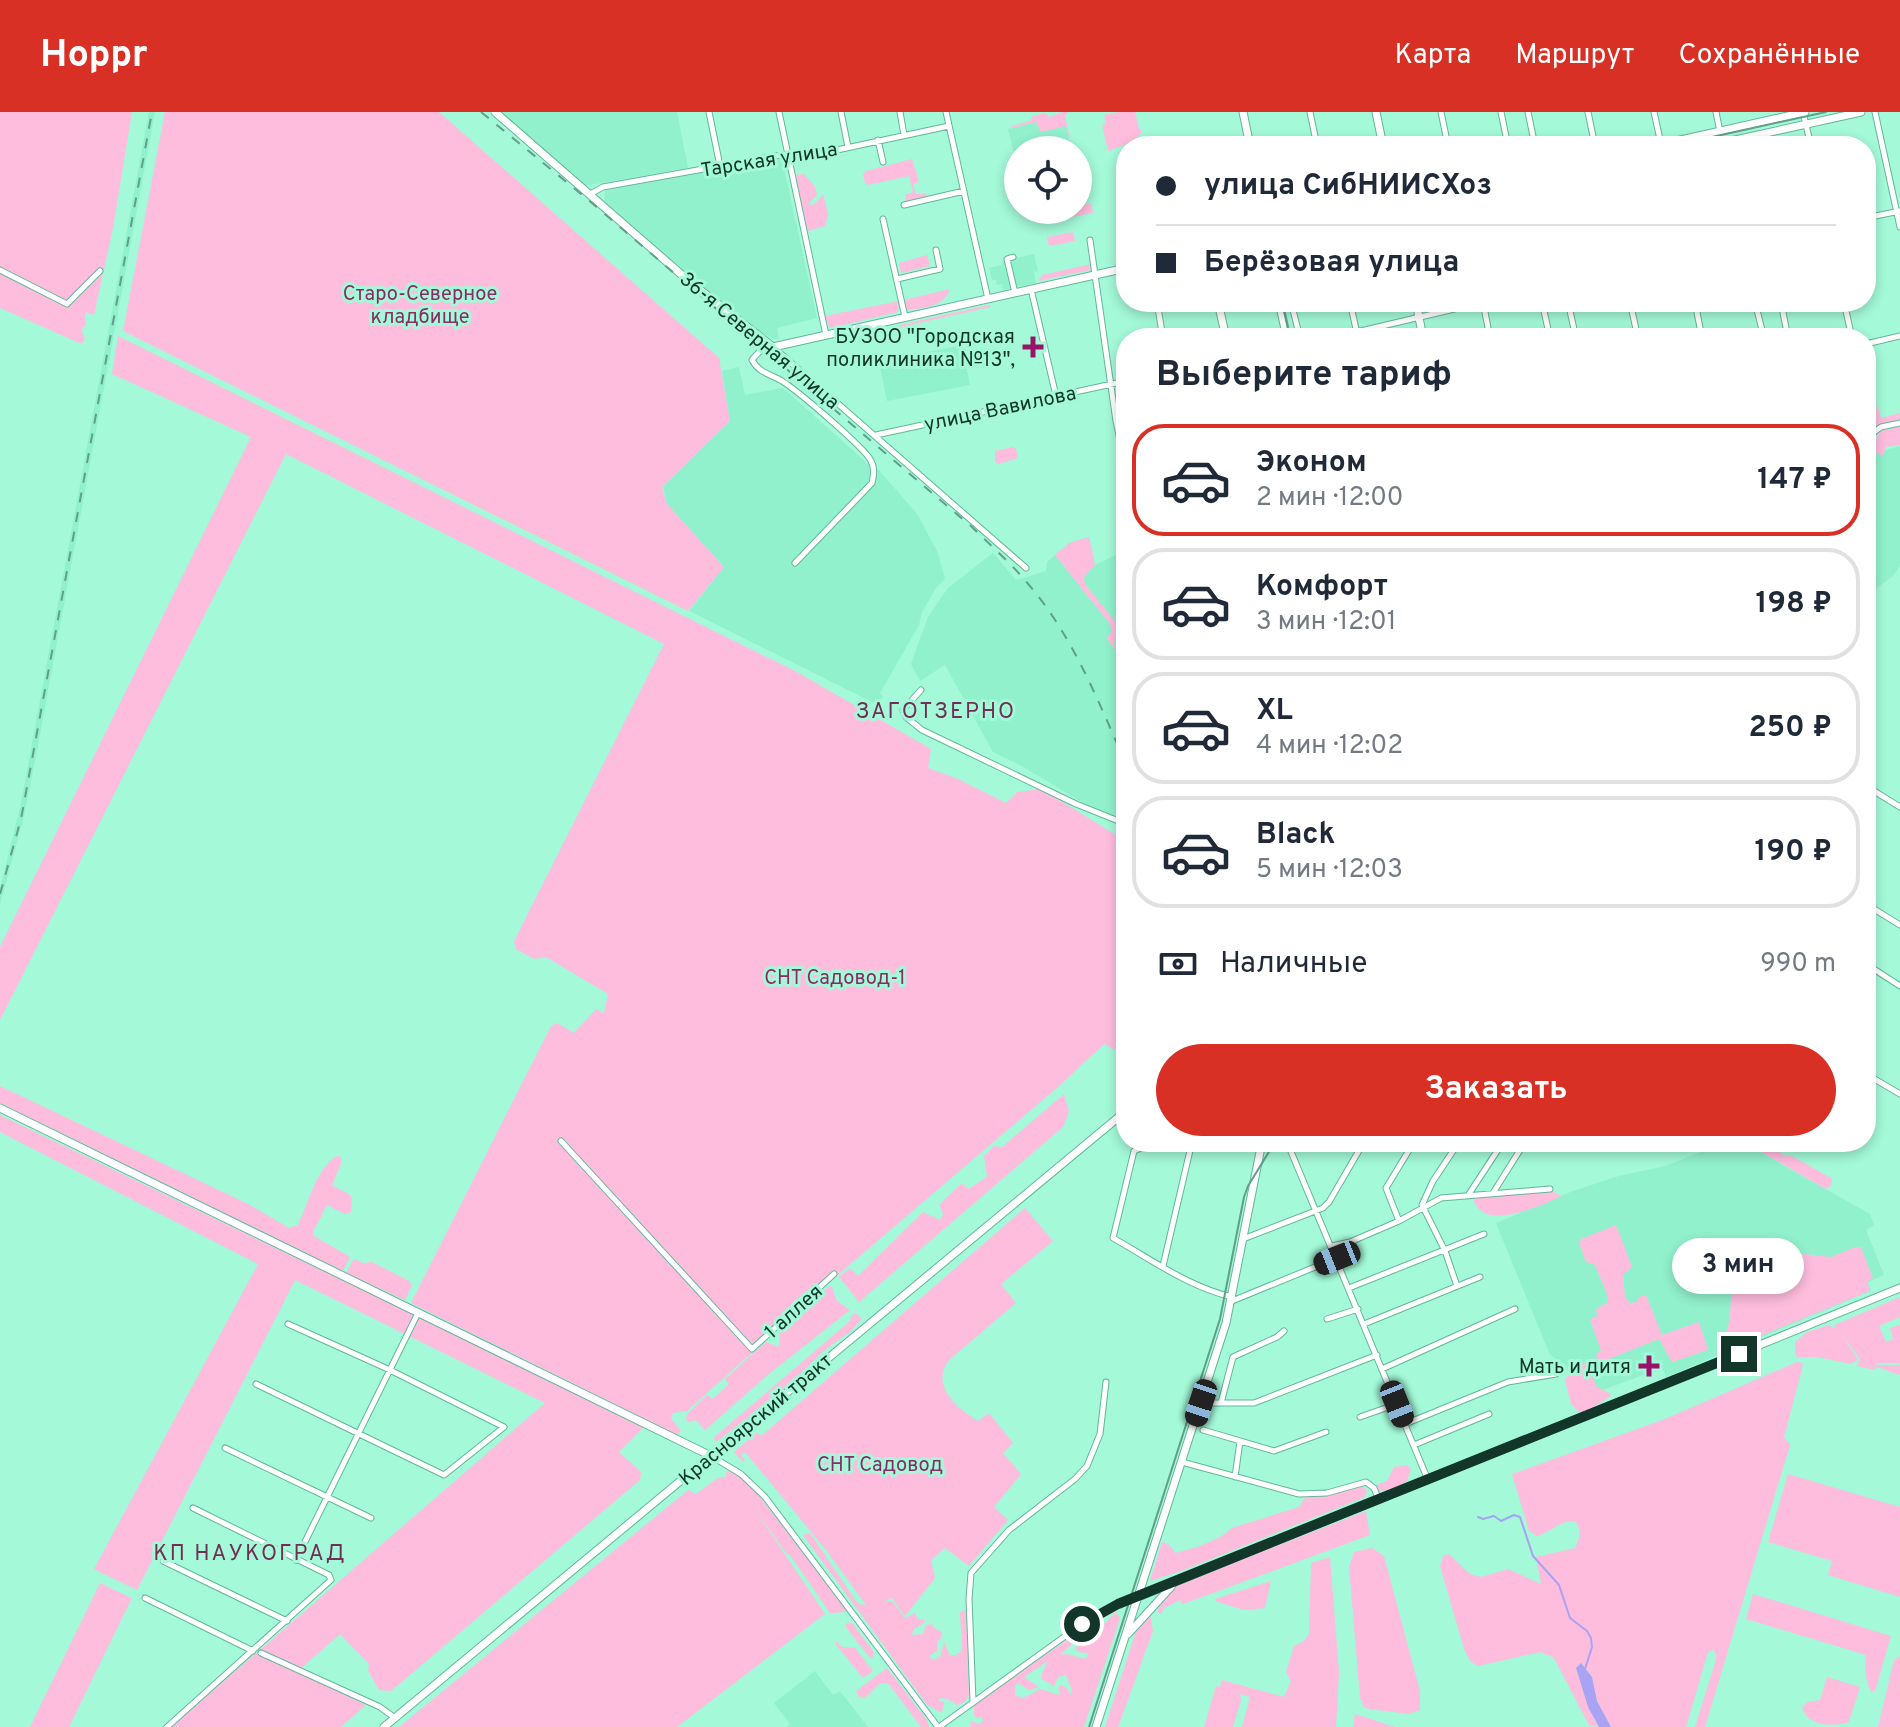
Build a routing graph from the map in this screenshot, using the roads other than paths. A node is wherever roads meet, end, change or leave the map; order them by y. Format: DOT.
graph roads {
  1 [pos="495,112"];
  2 [pos="709,112"];
  3 [pos="779,112"];
  4 [pos="841,112"];
  5 [pos="900,112"];
  6 [pos="946,112"];
  7 [pos="1243,112"];
  8 [pos="1310,112"];
  9 [pos="1376,112"];
  10 [pos="1441,112"];
  11 [pos="1501,112"];
  12 [pos="1528,112"];
  13 [pos="1588,112"];
  14 [pos="1654,112"];
  15 [pos="1716,112"];
  16 [pos="1804,112"];
  17 [pos="1861,112"];
  18 [pos="1875,112"];
  19 [pos="1806,125"];
  20 [pos="949,126"];
  21 [pos="1720,132"];
  22 [pos="904,135"];
  23 [pos="1248,136"];
  24 [pos="1315,136"];
  25 [pos="1381,136"];
  26 [pos="1446,136"];
  27 [pos="1506,136"];
  28 [pos="1533,136"];
  29 [pos="1593,136"];
  30 [pos="1657,136"];
  31 [pos="1701,136"];
  32 [pos="1757,136"];
  33 [pos="1809,136"];
  34 [pos="878,140"];
  35 [pos="848,147"];
  36 [pos="787,154"];
  37 [pos="883,162"];
  38 [pos="720,166"];
  39 [pos="964,191"];
  40 [pos="590,194"];
  41 [pos="904,205"];
  42 [pos="1898,211"];
  43 [pos="1876,216"];
  44 [pos="883,219"];
  45 [pos="1900,227"];
  46 [pos="1090,240"];
  47 [pos="936,250"];
  48 [pos="1013,257"];
  49 [pos="0,270"];
  50 [pos="1116,270"];
  51 [pos="100,271"];
  52 [pos="1095,275"];
  53 [pos="897,279"];
  54 [pos="1031,289"];
  55 [pos="1015,293"];
  56 [pos="988,299"];
  57 [pos="1418,312"];
  58 [pos="1443,312"];
  59 [pos="905,317"];
  60 [pos="1419,318"];
  61 [pos="1383,328"];
  62 [pos="1421,328"];
  63 [pos="826,335"];
  64 [pos="1900,336"];
  65 [pos="1876,342"];
  66 [pos="773,347"];
  67 [pos="1116,383"];
  68 [pos="1112,384"];
  69 [pos="1056,396"];
  70 [pos="1116,421"];
  71 [pos="1900,423"];
  72 [pos="1876,431"];
  73 [pos="875,436"];
  74 [pos="795,563"];
  75 [pos="1026,568"];
  76 [pos="921,690"];
  77 [pos="1876,792"];
  78 [pos="1900,807"];
  79 [pos="1116,820"];
  80 [pos="1876,910"];
  81 [pos="1900,925"];
  82 [pos="1876,970"];
  83 [pos="1900,986"];
  84 [pos="1876,1080"];
  85 [pos="1900,1094"];
  86 [pos="0,1108"];
  87 [pos="1116,1119"];
  88 [pos="561,1141"];
  89 [pos="1134,1152"];
  90 [pos="1190,1152"];
  91 [pos="1260,1152"];
  92 [pos="1291,1152"];
  93 [pos="1358,1152"];
  94 [pos="1408,1152"];
  95 [pos="1452,1152"];
  96 [pos="1496,1152"];
  97 [pos="1519,1152"];
  98 [pos="1550,1189"];
  99 [pos="1492,1193"];
  100 [pos="1468,1195"];
  101 [pos="1423,1207"];
  102 [pos="1318,1211"];
  103 [pos="1399,1221"];
  104 [pos="1484,1234"];
  105 [pos="1243,1239"];
  106 [pos="1332,1246"];
  107 [pos="1445,1251"];
  108 [pos="1337,1258"];
  109 [pos="1163,1266"];
  110 [pos="834,1274"];
  111 [pos="1480,1277"];
  112 [pos="1457,1286"];
  113 [pos="1349,1288"];
  114 [pos="1900,1288"];
  115 [pos="1232,1299"];
  116 [pos="1358,1309"];
  117 [pos="1515,1309"];
  118 [pos="418,1312"];
  119 [pos="1327,1319"];
  120 [pos="288,1324"];
  121 [pos="1364,1324"];
  122 [pos="1284,1331"];
  123 [pos="1377,1355"];
  124 [pos="1382,1369"];
  125 [pos="390,1370"];
  126 [pos="1556,1374"];
  127 [pos="1106,1382"];
  128 [pos="256,1384"];
  129 [pos="1201,1403"];
  130 [pos="1221,1403"];
  131 [pos="1397,1404"];
  132 [pos="1489,1414"];
  133 [pos="1360,1417"];
  134 [pos="1405,1424"];
  135 [pos="1203,1430"];
  136 [pos="1326,1432"];
  137 [pos="359,1433"];
  138 [pos="1240,1441"];
  139 [pos="1414,1445"];
  140 [pos="225,1448"];
  141 [pos="711,1456"];
  142 [pos="1182,1462"];
  143 [pos="1235,1477"];
  144 [pos="1428,1480"];
  145 [pos="327,1496"];
  146 [pos="1379,1500"];
  147 [pos="193,1508"];
  148 [pos="371,1518"];
  149 [pos="296,1560"];
  150 [pos="163,1561"];
  151 [pos="1176,1582"];
  152 [pos="1138,1597"];
  153 [pos="145,1598"];
  154 [pos="287,1621"];
  155 [pos="1124,1639"];
  156 [pos="253,1651"];
  157 [pos="261,1653"];
  158 [pos="973,1701"];
  159 [pos="395,1718"];
  160 [pos="167,1727"];
  161 [pos="384,1727"];
  162 [pos="939,1727"];
  163 [pos="1096,1727"];
  1 -- 40 [label="main road, 36-я Северная улица"];
  2 -- 38 [label="street"];
  3 -- 36 [label="street"];
  4 -- 35 [label="street"];
  5 -- 22 [label="street"];
  6 -- 20 [label="street"];
  7 -- 23 [label="main road"];
  8 -- 24 [label="street"];
  9 -- 25 [label="main road"];
  10 -- 26 [label="street"];
  11 -- 27 [label="street"];
  12 -- 28 [label="street"];
  13 -- 29 [label="street"];
  14 -- 30 [label="street"];
  15 -- 21 [label="street"];
  16 -- 19 [label="street"];
  16 -- 21 [label="main road"];
  17 -- 19 [label="main road"];
  18 -- 42 [label="street"];
  19 -- 32 [label="main road"];
  19 -- 33 [label="street"];
  20 -- 22 [label="street, Тарская улица"];
  20 -- 39 [label="street"];
  21 -- 31 [label="main road"];
  22 -- 34 [label="street, Тарская улица"];
  34 -- 35 [label="street, Тарская улица"];
  34 -- 37 [label="street"];
  35 -- 36 [label="street, Тарская улица"];
  36 -- 38 [label="street, Тарская улица"];
  36 -- 63 [label="street"];
  38 -- 40 [label="street, Тарская улица"];
  39 -- 41 [label="street"];
  39 -- 56 [label="street"];
  40 -- 66 [label="main road, 36-я Северная улица"];
  42 -- 43 [label="street"];
  42 -- 45 [label="street"];
  44 -- 53 [label="street"];
  46 -- 52 [label="street"];
  47 -- 53 [label="street"];
  48 -- 55 [label="street"];
  49 -- 51 [label="street"];
  50 -- 52 [label="main road"];
  52 -- 54 [label="main road"];
  52 -- 68 [label="street"];
  53 -- 59 [label="street"];
  54 -- 55 [label="main road"];
  54 -- 69 [label="street"];
  55 -- 56 [label="main road"];
  56 -- 59 [label="main road"];
  57 -- 60 [label="main road"];
  58 -- 60 [label="street"];
  59 -- 63 [label="main road"];
  60 -- 61 [label="street"];
  60 -- 62 [label="main road"];
  63 -- 66 [label="main road"];
  64 -- 65 [label="street"];
  66 -- 73 [label="street, 36-я Северная улица"];
  66 -- 74 [label="street"];
  67 -- 68 [label="street, улица Вавилова"];
  68 -- 69 [label="street, улица Вавилова"];
  68 -- 70 [label="street"];
  69 -- 73 [label="street, улица Вавилова"];
  71 -- 72 [label="street"];
  73 -- 75 [label="street, 36-я Северная улица"];
  76 -- 79 [label="street"];
  77 -- 78 [label="street"];
  80 -- 81 [label="street"];
  82 -- 83 [label="street"];
  84 -- 85 [label="street"];
  86 -- 118 [label="main road"];
  87 -- 141 [label="main road, Красноярский тракт"];
  88 -- 110 [label="street, 1 аллея"];
  89 -- 109 [label="street"];
  90 -- 109 [label="street"];
  91 -- 105 [label="main road"];
  92 -- 102 [label="street"];
  93 -- 102 [label="street"];
  94 -- 103 [label="street"];
  95 -- 101 [label="street"];
  96 -- 100 [label="street"];
  97 -- 99 [label="street"];
  98 -- 99 [label="street"];
  99 -- 100 [label="street"];
  100 -- 101 [label="street"];
  101 -- 103 [label="street"];
  101 -- 107 [label="street"];
  102 -- 105 [label="street"];
  102 -- 106 [label="street"];
  103 -- 106 [label="street"];
  104 -- 107 [label="street"];
  105 -- 115 [label="main road"];
  106 -- 108 [label="street"];
  107 -- 112 [label="street"];
  107 -- 113 [label="street"];
  108 -- 113 [label="street"];
  108 -- 115 [label="street"];
  109 -- 115 [label="street"];
  111 -- 112 [label="street"];
  112 -- 121 [label="street"];
  113 -- 116 [label="street"];
  114 -- 144 [label="main road"];
  115 -- 129 [label="main road"];
  116 -- 119 [label="street"];
  116 -- 121 [label="street"];
  117 -- 124 [label="street"];
  118 -- 125 [label="street"];
  118 -- 141 [label="main road"];
  120 -- 125 [label="street"];
  121 -- 123 [label="street"];
  122 -- 130 [label="street"];
  123 -- 124 [label="street"];
  123 -- 130 [label="street"];
  124 -- 131 [label="street"];
  125 -- 137 [label="street"];
  125 -- 137 [label="street"];
  126 -- 134 [label="street"];
  127 -- 158 [label="street"];
  128 -- 137 [label="street"];
  129 -- 130 [label="street"];
  129 -- 142 [label="main road"];
  131 -- 133 [label="street"];
  131 -- 134 [label="street"];
  132 -- 139 [label="street"];
  134 -- 139 [label="street"];
  135 -- 138 [label="street"];
  136 -- 138 [label="street"];
  137 -- 145 [label="street"];
  138 -- 143 [label="street"];
  139 -- 144 [label="street"];
  140 -- 145 [label="street"];
  141 -- 159 [label="main road, Красноярский тракт"];
  141 -- 162 [label="street"];
  142 -- 143 [label="street"];
  142 -- 152 [label="main road"];
  143 -- 146 [label="street"];
  144 -- 146 [label="main road"];
  145 -- 148 [label="street"];
  145 -- 149 [label="street"];
  146 -- 151 [label="main road"];
  147 -- 149 [label="street"];
  149 -- 154 [label="street"];
  150 -- 154 [label="street"];
  151 -- 152 [label="main road"];
  151 -- 155 [label="main road"];
  152 -- 155 [label="main road"];
  152 -- 158 [label="street"];
  153 -- 156 [label="street"];
  154 -- 156 [label="street"];
  155 -- 163 [label="main road"];
  156 -- 160 [label="street"];
  157 -- 159 [label="street"];
  158 -- 162 [label="street"];
  159 -- 161 [label="main road, Красноярский тракт"];
}
